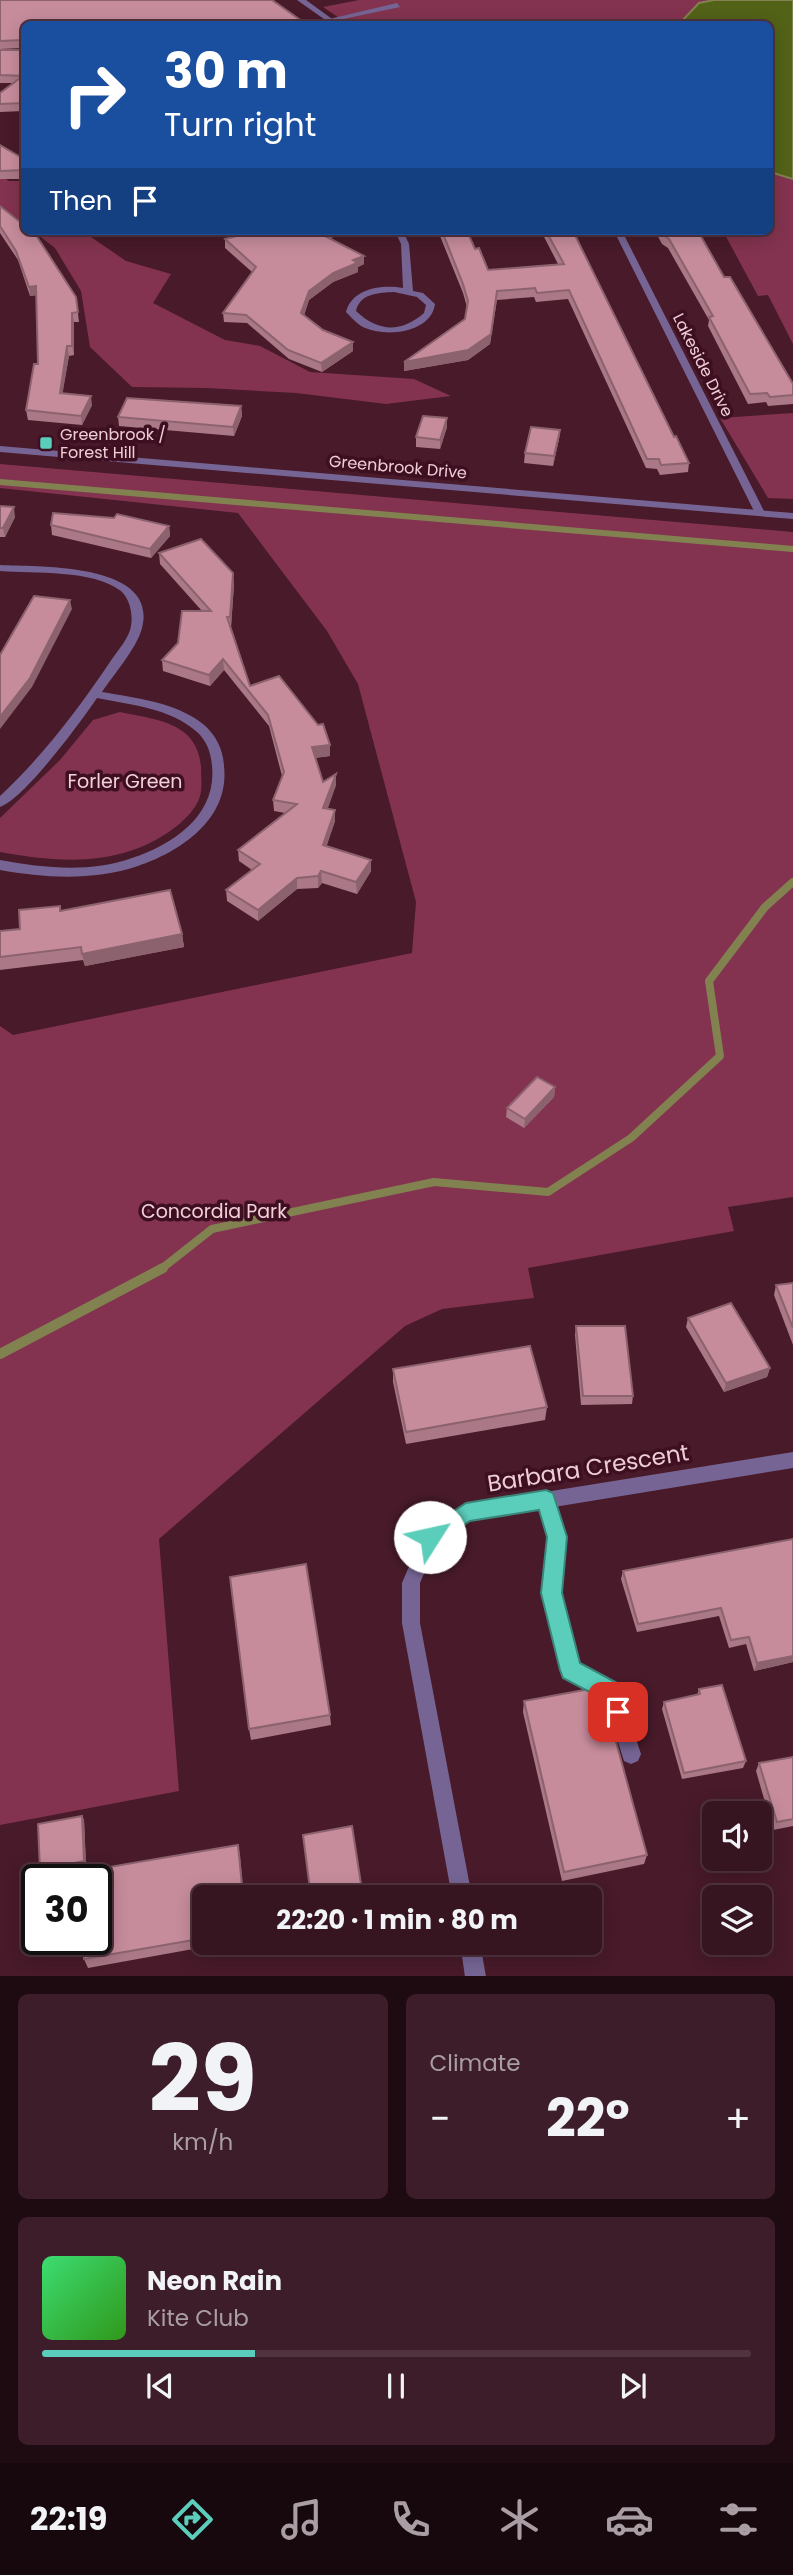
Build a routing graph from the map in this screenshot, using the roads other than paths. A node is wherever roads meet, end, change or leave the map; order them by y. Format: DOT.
graph roads {
  1 [pos="301,0"];
  2 [pos="397,5"];
  3 [pos="331,21"];
  4 [pos="336,21"];
  5 [pos="401,235"];
  6 [pos="620,235"];
  7 [pos="408,291"];
  8 [pos="0,450"];
  9 [pos="760,513"];
  10 [pos="793,516"];
  11 [pos="0,568"];
  12 [pos="95,694"];
  13 [pos="0,803"];
  14 [pos="0,865"];
  15 [pos="793,1460"];
  16 [pos="546,1499"];
  17 [pos="631,1754"];
  18 [pos="460,1885"];
  19 [pos="472,1955"];
  20 [pos="476,1976"];
  1 -- 3 [label="street"];
  2 -- 4 [label="street"];
  5 -- 7 [label="street"];
  6 -- 9 [label="street, Lakeside Drive"];
  7 -- 7 [label="street"];
  8 -- 9 [label="street, Greenbrook Drive"];
  9 -- 10 [label="street, Greenbrook Drive"];
  11 -- 12 [label="street"];
  12 -- 13 [label="street"];
  12 -- 14 [label="street"];
  15 -- 16 [label="street, Barbara Crescent"];
  16 -- 17 [label="street"];
  16 -- 18 [label="street, Barbara Crescent"];
  19 -- 20 [label="street"];
}
